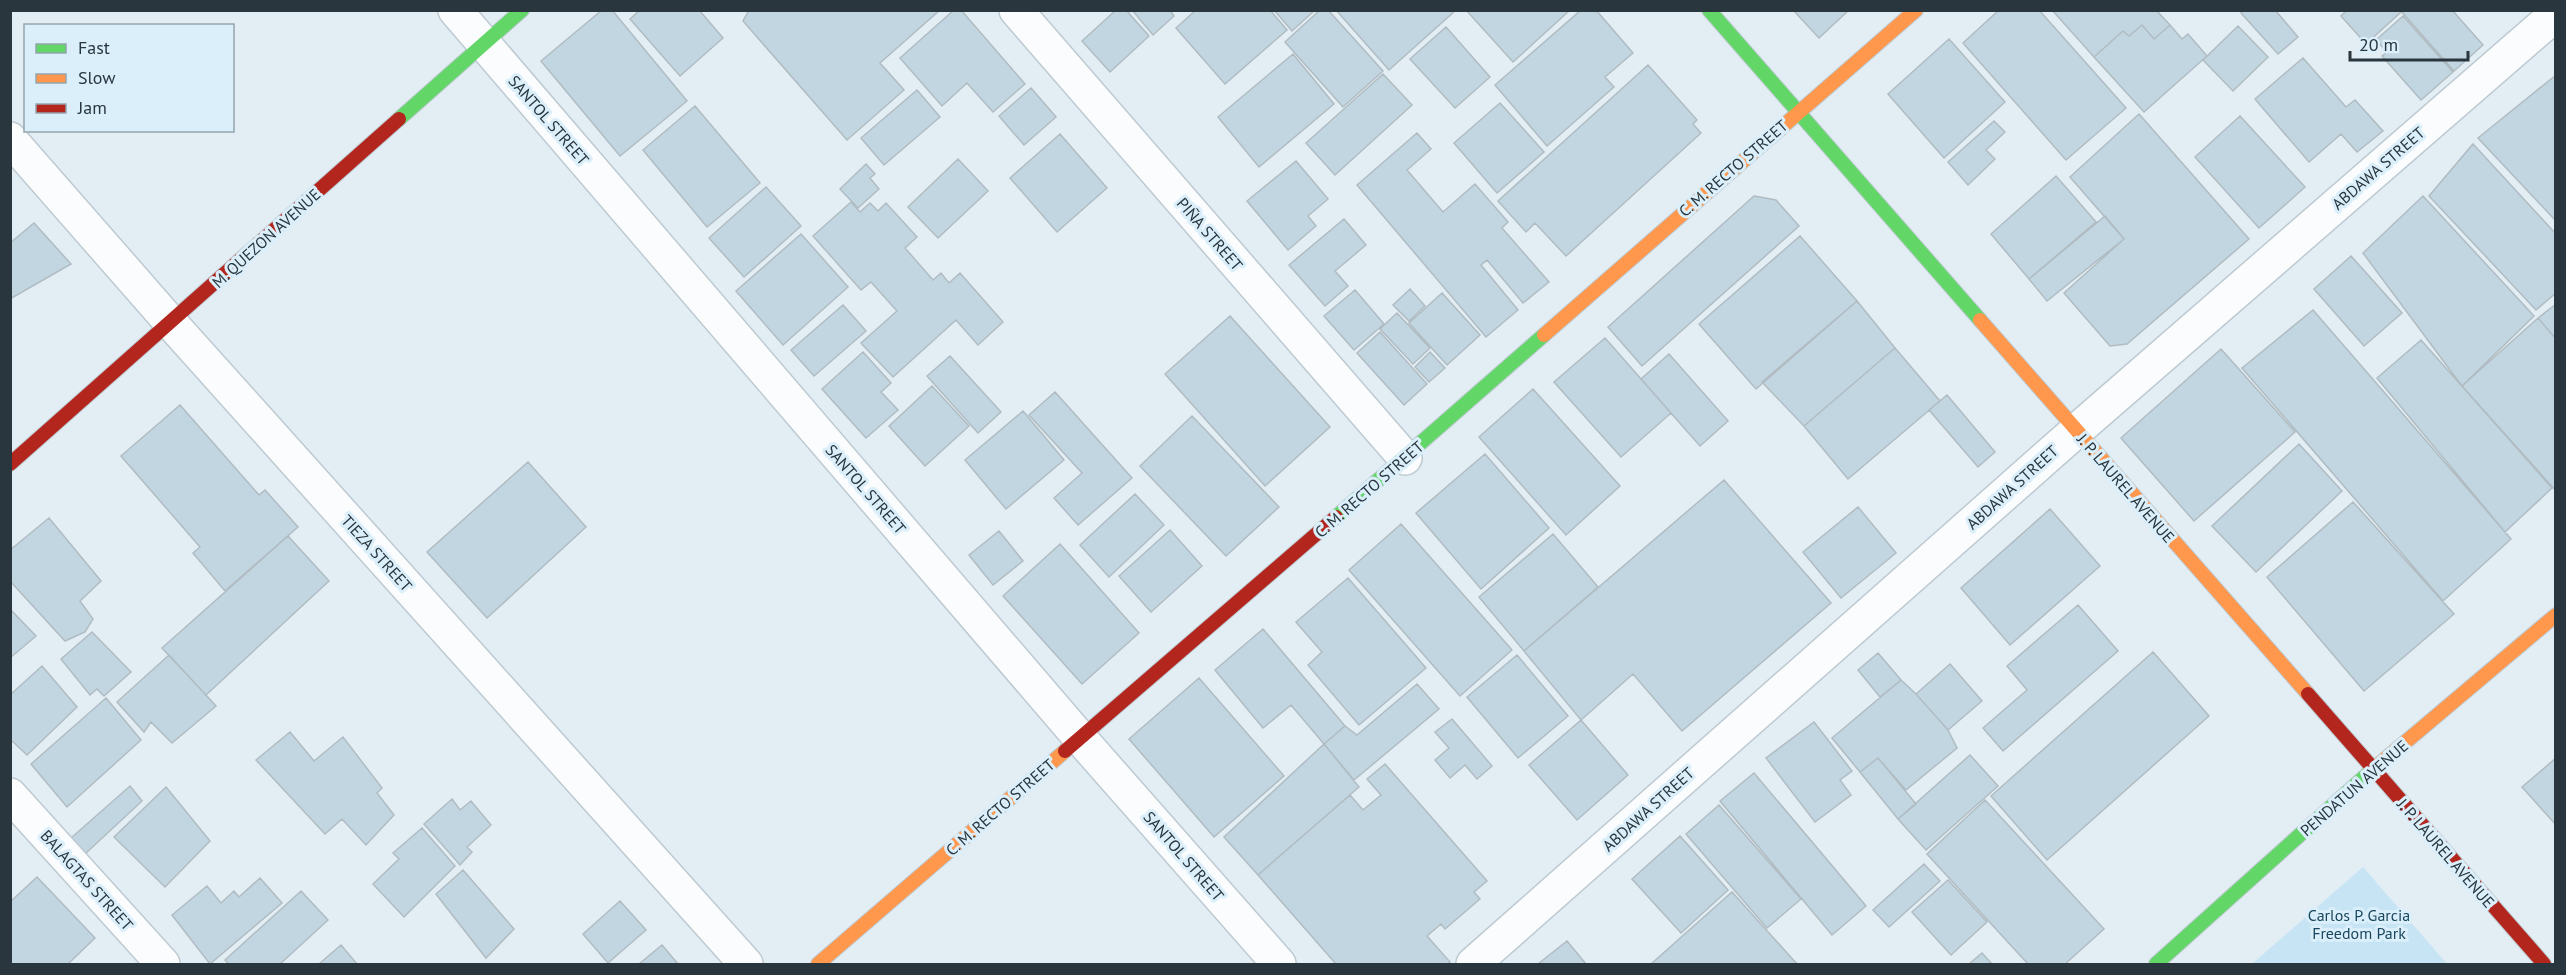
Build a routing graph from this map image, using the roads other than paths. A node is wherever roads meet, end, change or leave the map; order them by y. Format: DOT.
graph roads {
  1 [pos="455,10"];
  2 [pos="522,10"];
  3 [pos="1016,10"];
  4 [pos="1708,10"];
  5 [pos="1916,10"];
  6 [pos="2556,14"];
  7 [pos="484,44"];
  8 [pos="1797,112"];
  9 [pos="10,139"];
  10 [pos="171,323"];
  11 [pos="2076,430"];
  12 [pos="1405,458"];
  13 [pos="10,464"];
  14 [pos="2556,615"];
  15 [pos="1080,738"];
  16 [pos="2373,769"];
  17 [pos="10,795"];
  18 [pos="163,964"];
  19 [pos="746,964"];
  20 [pos="818,964"];
  21 [pos="1279,964"];
  22 [pos="1473,964"];
  23 [pos="2156,964"];
  24 [pos="2544,964"];
  1 -- 7 [label="street, SANTOL STREET"];
  2 -- 7 [label="street, M. QUEZON AVENUE"];
  3 -- 12 [label="street, PIÑA STREET"];
  4 -- 8 [label="street, J. P. LAUREL AVENUE"];
  5 -- 8 [label="street, C. M. RECTO STREET"];
  6 -- 11 [label="street, ABDAWA STREET"];
  7 -- 10 [label="street, M. QUEZON AVENUE"];
  7 -- 15 [label="street, SANTOL STREET"];
  8 -- 11 [label="street, J. P. LAUREL AVENUE"];
  8 -- 12 [label="street, C. M. RECTO STREET"];
  9 -- 10 [label="street, TIEZA STREET"];
  10 -- 13 [label="street, M. QUEZON AVENUE"];
  10 -- 19 [label="street, TIEZA STREET"];
  11 -- 16 [label="street, J. P. LAUREL AVENUE"];
  11 -- 22 [label="street, ABDAWA STREET"];
  12 -- 15 [label="street, C. M. RECTO STREET"];
  14 -- 16 [label="street, PENDATUN AVENUE"];
  15 -- 20 [label="street, C. M. RECTO STREET"];
  15 -- 21 [label="street, SANTOL STREET"];
  16 -- 23 [label="street, PENDATUN AVENUE"];
  16 -- 24 [label="street, J. P. LAUREL AVENUE"];
  17 -- 18 [label="street, BALAGTAS STREET"];
}
